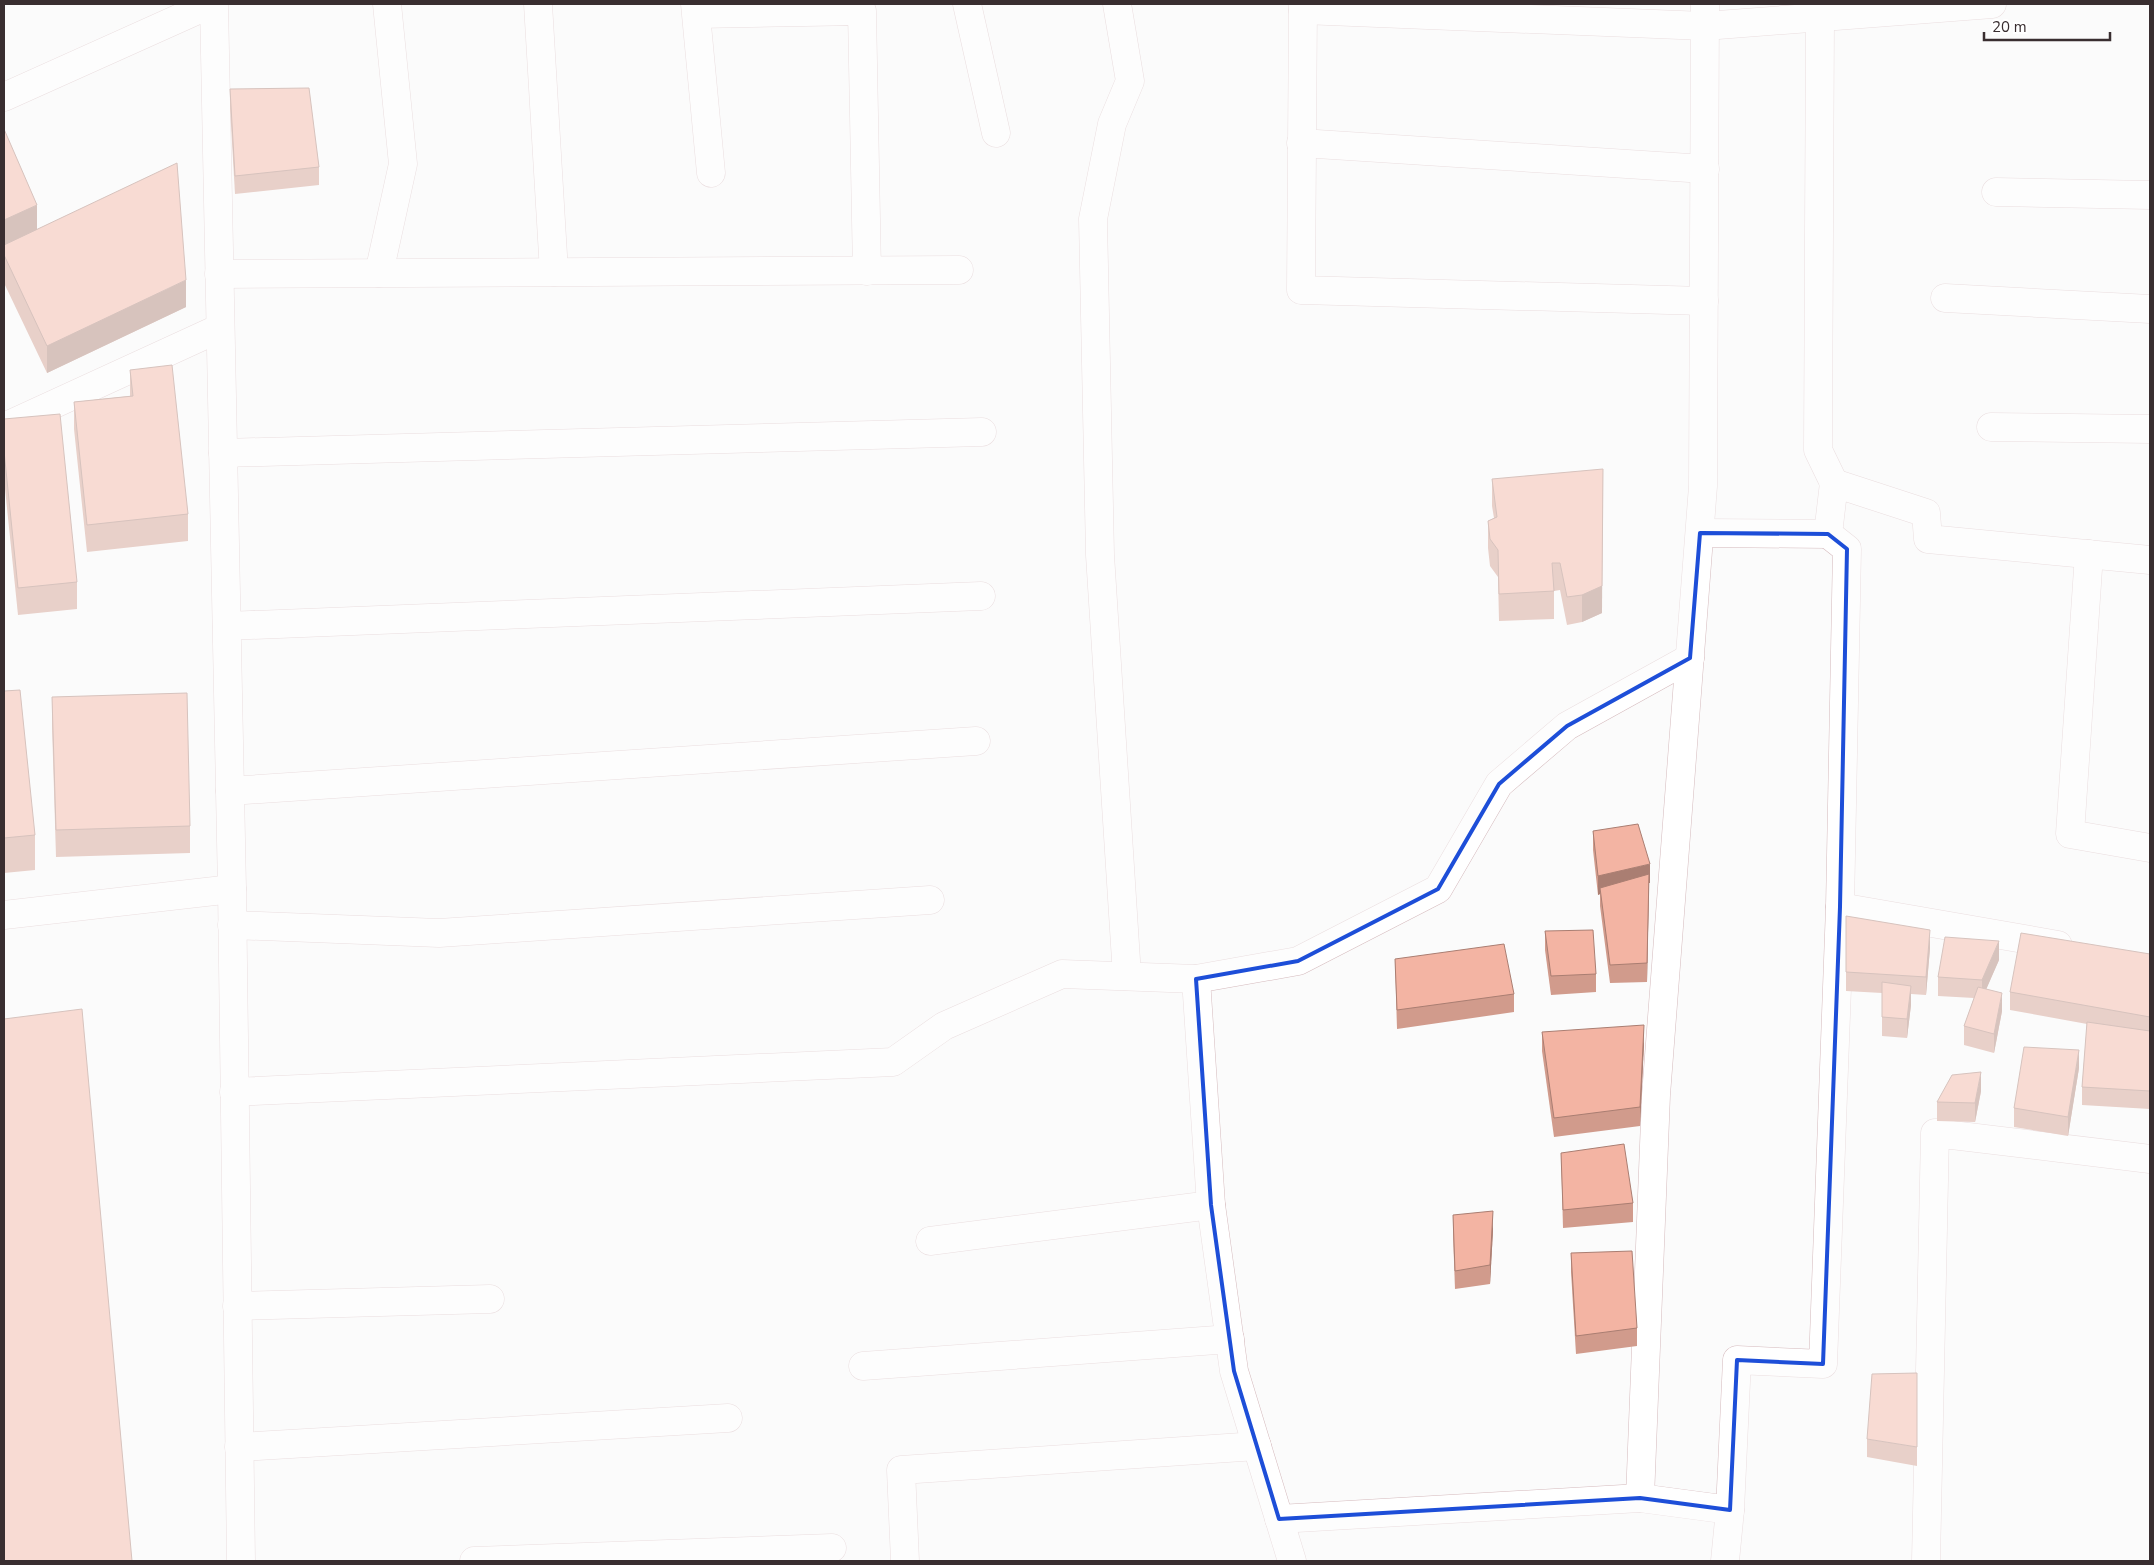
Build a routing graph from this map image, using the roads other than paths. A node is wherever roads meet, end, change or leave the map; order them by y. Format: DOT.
graph roads {
  1 [pos="213,4"];
  2 [pos="387,4"];
  3 [pos="538,4"];
  4 [pos="966,4"];
  5 [pos="1117,4"];
  6 [pos="1992,4"];
  7 [pos="1303,7"];
  8 [pos="696,9"];
  9 [pos="1705,15"];
  10 [pos="1820,18"];
  11 [pos="4,97"];
  12 [pos="996,133"];
  13 [pos="1301,143"];
  14 [pos="1705,169"];
  15 [pos="711,173"];
  16 [pos="1996,192"];
  17 [pos="2150,195"];
  18 [pos="959,270"];
  19 [pos="868,271"];
  20 [pos="554,272"];
  21 [pos="379,273"];
  22 [pos="219,274"];
  23 [pos="1945,298"];
  24 [pos="1704,301"];
  25 [pos="2150,309"];
  26 [pos="220,328"];
  27 [pos="4,427"];
  28 [pos="1991,428"];
  29 [pos="2150,429"];
  30 [pos="982,432"];
  31 [pos="223,453"];
  32 [pos="1834,483"];
  33 [pos="1700,532"];
  34 [pos="1828,534"];
  35 [pos="2089,554"];
  36 [pos="2150,560"];
  37 [pos="981,596"];
  38 [pos="227,626"];
  39 [pos="1690,658"];
  40 [pos="976,741"];
  41 [pos="230,791"];
  42 [pos="2150,848"];
  43 [pos="232,889"];
  44 [pos="930,900"];
  45 [pos="1840,907"];
  46 [pos="4,915"];
  47 [pos="232,925"];
  48 [pos="2082,949"];
  49 [pos="1127,976"];
  50 [pos="1196,979"];
  51 [pos="234,1092"];
  52 [pos="2150,1159"];
  53 [pos="1211,1205"];
  54 [pos="930,1241"];
  55 [pos="490,1299"];
  56 [pos="237,1306"];
  57 [pos="1230,1339"];
  58 [pos="863,1366"];
  59 [pos="728,1418"];
  60 [pos="1258,1446"];
  61 [pos="239,1447"];
  62 [pos="1640,1498"];
  63 [pos="1730,1510"];
  64 [pos="1279,1519"];
  65 [pos="832,1548"];
  66 [pos="241,1561"];
  67 [pos="474,1561"];
  68 [pos="905,1561"];
  69 [pos="1292,1561"];
  70 [pos="1725,1561"];
  71 [pos="1926,1561"];
  1 -- 11 [label="street"];
  1 -- 22 [label="street"];
  2 -- 21 [label="street"];
  3 -- 20 [label="street"];
  4 -- 12 [label="street"];
  5 -- 49 [label="street"];
  6 -- 10 [label="street"];
  7 -- 9 [label="street"];
  7 -- 13 [label="street"];
  8 -- 15 [label="street"];
  8 -- 19 [label="street"];
  9 -- 10 [label="street"];
  9 -- 14 [label="street"];
  10 -- 32 [label="street"];
  13 -- 14 [label="street"];
  13 -- 24 [label="street"];
  14 -- 24 [label="street"];
  16 -- 17 [label="street"];
  18 -- 19 [label="street"];
  19 -- 20 [label="street"];
  20 -- 21 [label="street"];
  21 -- 22 [label="street"];
  22 -- 26 [label="street"];
  23 -- 25 [label="street"];
  24 -- 33 [label="street"];
  26 -- 27 [label="street"];
  26 -- 31 [label="street"];
  28 -- 29 [label="street"];
  30 -- 31 [label="street"];
  31 -- 38 [label="street"];
  32 -- 34 [label="street"];
  32 -- 35 [label="street"];
  33 -- 34 [label="street"];
  33 -- 39 [label="street"];
  34 -- 45 [label="street"];
  35 -- 36 [label="street"];
  35 -- 42 [label="street"];
  37 -- 38 [label="street"];
  38 -- 41 [label="street"];
  39 -- 50 [label="street"];
  39 -- 62 [label="street"];
  40 -- 41 [label="street"];
  41 -- 43 [label="street"];
  43 -- 46 [label="street"];
  43 -- 47 [label="street"];
  44 -- 47 [label="street"];
  45 -- 48 [label="street"];
  45 -- 63 [label="street"];
  47 -- 51 [label="street"];
  49 -- 50 [label="street"];
  49 -- 51 [label="street"];
  50 -- 53 [label="street"];
  51 -- 56 [label="street"];
  52 -- 71 [label="street"];
  53 -- 54 [label="street"];
  53 -- 57 [label="street"];
  55 -- 56 [label="street"];
  56 -- 61 [label="street"];
  57 -- 58 [label="street"];
  57 -- 60 [label="street"];
  59 -- 61 [label="street"];
  60 -- 64 [label="street"];
  60 -- 68 [label="street"];
  61 -- 66 [label="street"];
  62 -- 63 [label="street"];
  62 -- 64 [label="street"];
  63 -- 70 [label="street"];
  64 -- 69 [label="street"];
  65 -- 67 [label="street"];
}
